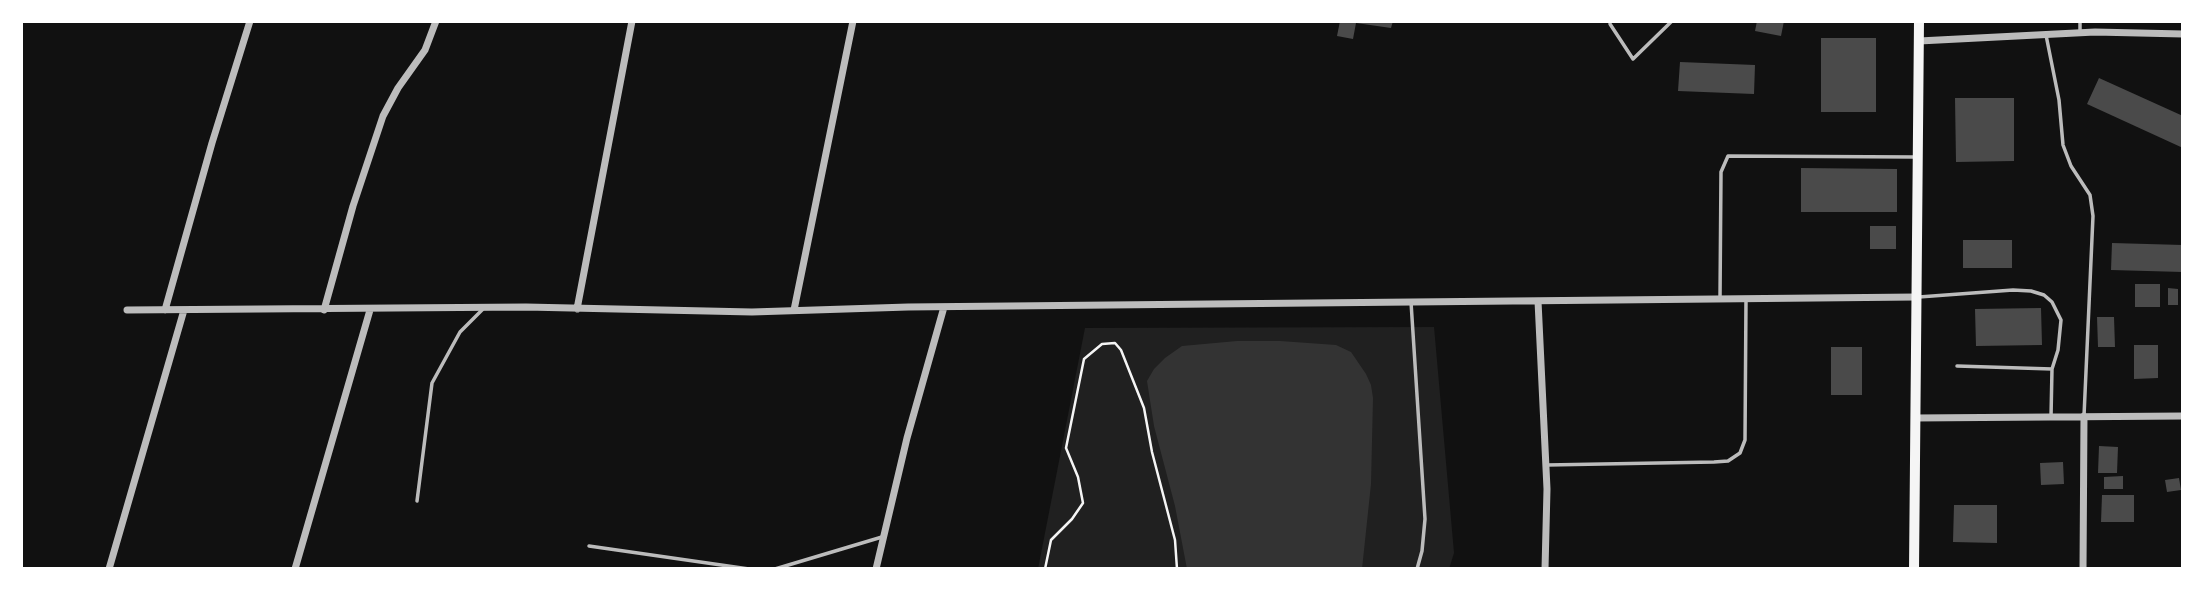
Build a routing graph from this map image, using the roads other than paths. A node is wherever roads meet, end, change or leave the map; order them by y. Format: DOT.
graph roads {
  1 [pos="250,21"];
  2 [pos="436,21"];
  3 [pos="632,21"];
  4 [pos="853,21"];
  5 [pos="1672,21"];
  6 [pos="1919,21"];
  7 [pos="2080,21"];
  8 [pos="1610,24"];
  9 [pos="2080,33"];
  10 [pos="2183,34"];
  11 [pos="2046,35"];
  12 [pos="1919,41"];
  13 [pos="1917,157"];
  14 [pos="1916,297"];
  15 [pos="1720,298"];
  16 [pos="1746,298"];
  17 [pos="1538,300"];
  18 [pos="1411,302"];
  19 [pos="944,307"];
  20 [pos="483,309"];
  21 [pos="577,309"];
  22 [pos="127,310"];
  23 [pos="165,310"];
  24 [pos="184,310"];
  25 [pos="324,310"];
  26 [pos="370,310"];
  27 [pos="794,310"];
  28 [pos="1957,366"];
  29 [pos="2052,369"];
  30 [pos="2183,415"];
  31 [pos="2084,416"];
  32 [pos="2051,417"];
  33 [pos="1915,418"];
  34 [pos="1546,465"];
  35 [pos="417,501"];
  36 [pos="884,536"];
  37 [pos="589,546"];
  38 [pos="109,569"];
  39 [pos="295,569"];
  40 [pos="749,569"];
  41 [pos="775,569"];
  42 [pos="876,569"];
  43 [pos="1417,569"];
  44 [pos="1545,569"];
  45 [pos="1914,569"];
  46 [pos="2083,569"];
  1 -- 23 [label="street"];
  2 -- 25 [label="street"];
  3 -- 21 [label="street"];
  4 -- 27 [label="street"];
  5 -- 8 [label="lane"];
  6 -- 12 [label="main road"];
  7 -- 9 [label="lane"];
  9 -- 10 [label="street"];
  9 -- 11 [label="street"];
  11 -- 12 [label="street"];
  11 -- 31 [label="lane"];
  12 -- 13 [label="main road"];
  13 -- 14 [label="main road"];
  13 -- 15 [label="lane"];
  14 -- 16 [label="street"];
  14 -- 29 [label="lane"];
  14 -- 33 [label="main road"];
  15 -- 16 [label="street"];
  15 -- 17 [label="street"];
  16 -- 34 [label="lane"];
  17 -- 18 [label="street"];
  17 -- 34 [label="street"];
  18 -- 19 [label="street"];
  18 -- 43 [label="lane"];
  19 -- 27 [label="street"];
  19 -- 36 [label="street"];
  20 -- 21 [label="street"];
  20 -- 26 [label="street"];
  20 -- 35 [label="lane"];
  21 -- 27 [label="street"];
  22 -- 23 [label="street"];
  23 -- 24 [label="street"];
  24 -- 25 [label="street"];
  24 -- 38 [label="street"];
  25 -- 26 [label="street"];
  26 -- 39 [label="street"];
  28 -- 29 [label="lane"];
  29 -- 32 [label="lane"];
  30 -- 31 [label="street"];
  31 -- 32 [label="street"];
  31 -- 46 [label="street"];
  32 -- 33 [label="street"];
  33 -- 45 [label="main road"];
  34 -- 44 [label="street"];
  36 -- 41 [label="lane"];
  36 -- 42 [label="street"];
  37 -- 40 [label="lane"];
}
